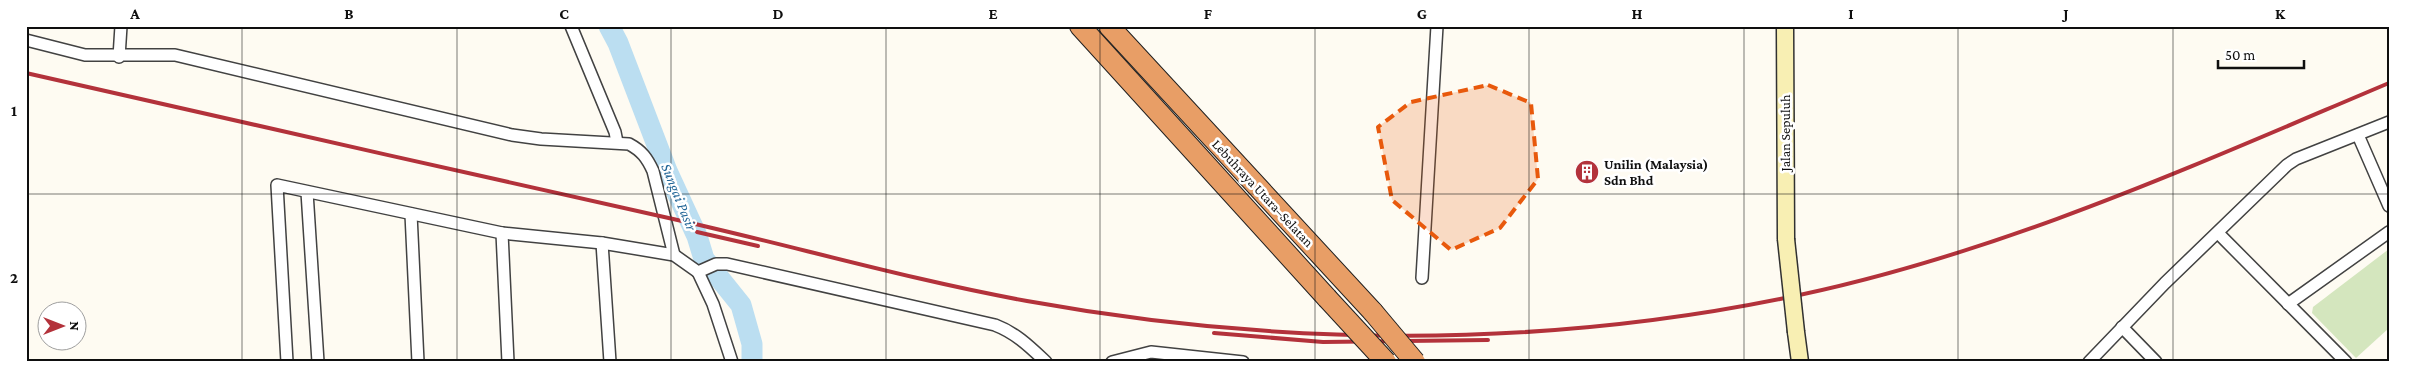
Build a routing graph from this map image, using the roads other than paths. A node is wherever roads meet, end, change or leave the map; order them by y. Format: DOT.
graph roads {
  1 [pos="121,26"];
  2 [pos="571,26"];
  3 [pos="1080,26"];
  4 [pos="1109,26"];
  5 [pos="1123,26"];
  6 [pos="1437,26"];
  7 [pos="1785,26"];
  8 [pos="26,40"];
  9 [pos="119,57"];
  10 [pos="2389,122"];
  11 [pos="2358,135"];
  12 [pos="617,142"];
  13 [pos="307,192"];
  14 [pos="2389,206"];
  15 [pos="411,214"];
  16 [pos="2389,232"];
  17 [pos="502,233"];
  18 [pos="2218,233"];
  19 [pos="602,243"];
  20 [pos="674,255"];
  21 [pos="706,269"];
  22 [pos="1422,278"];
  23 [pos="1355,293"];
  24 [pos="2288,304"];
  25 [pos="2122,327"];
  26 [pos="287,362"];
  27 [pos="318,362"];
  28 [pos="418,362"];
  29 [pos="508,362"];
  30 [pos="610,362"];
  31 [pos="732,362"];
  32 [pos="1046,362"];
  33 [pos="1112,362"];
  34 [pos="1243,362"];
  35 [pos="1386,362"];
  36 [pos="1416,362"];
  37 [pos="1800,362"];
  38 [pos="2089,362"];
  39 [pos="2156,362"];
  40 [pos="2346,362"];
  1 -- 9 [label="street"];
  2 -- 12 [label="street"];
  3 -- 35 [label="highway, Lebuhraya Utara–Selatan, bridge"];
  4 -- 23 [label="highway, Lebuhraya Utara–Selatan"];
  5 -- 23 [label="highway"];
  6 -- 22 [label="street"];
  7 -- 37 [label="main road, Jalan Sepuluh, bridge"];
  8 -- 9 [label="street"];
  9 -- 12 [label="street"];
  10 -- 11 [label="street"];
  11 -- 14 [label="street"];
  11 -- 18 [label="street"];
  12 -- 20 [label="street"];
  13 -- 15 [label="street"];
  13 -- 26 [label="street"];
  13 -- 27 [label="street"];
  15 -- 17 [label="street"];
  15 -- 28 [label="street"];
  16 -- 24 [label="street"];
  17 -- 19 [label="street"];
  17 -- 29 [label="street"];
  18 -- 24 [label="street"];
  18 -- 25 [label="street"];
  19 -- 20 [label="street"];
  19 -- 30 [label="street"];
  20 -- 21 [label="street"];
  21 -- 31 [label="street"];
  21 -- 32 [label="street"];
  23 -- 36 [label="highway, Lebuhraya Utara–Selatan, bridge"];
  24 -- 40 [label="street"];
  25 -- 38 [label="street"];
  25 -- 39 [label="street"];
  33 -- 34 [label="street"];
}
